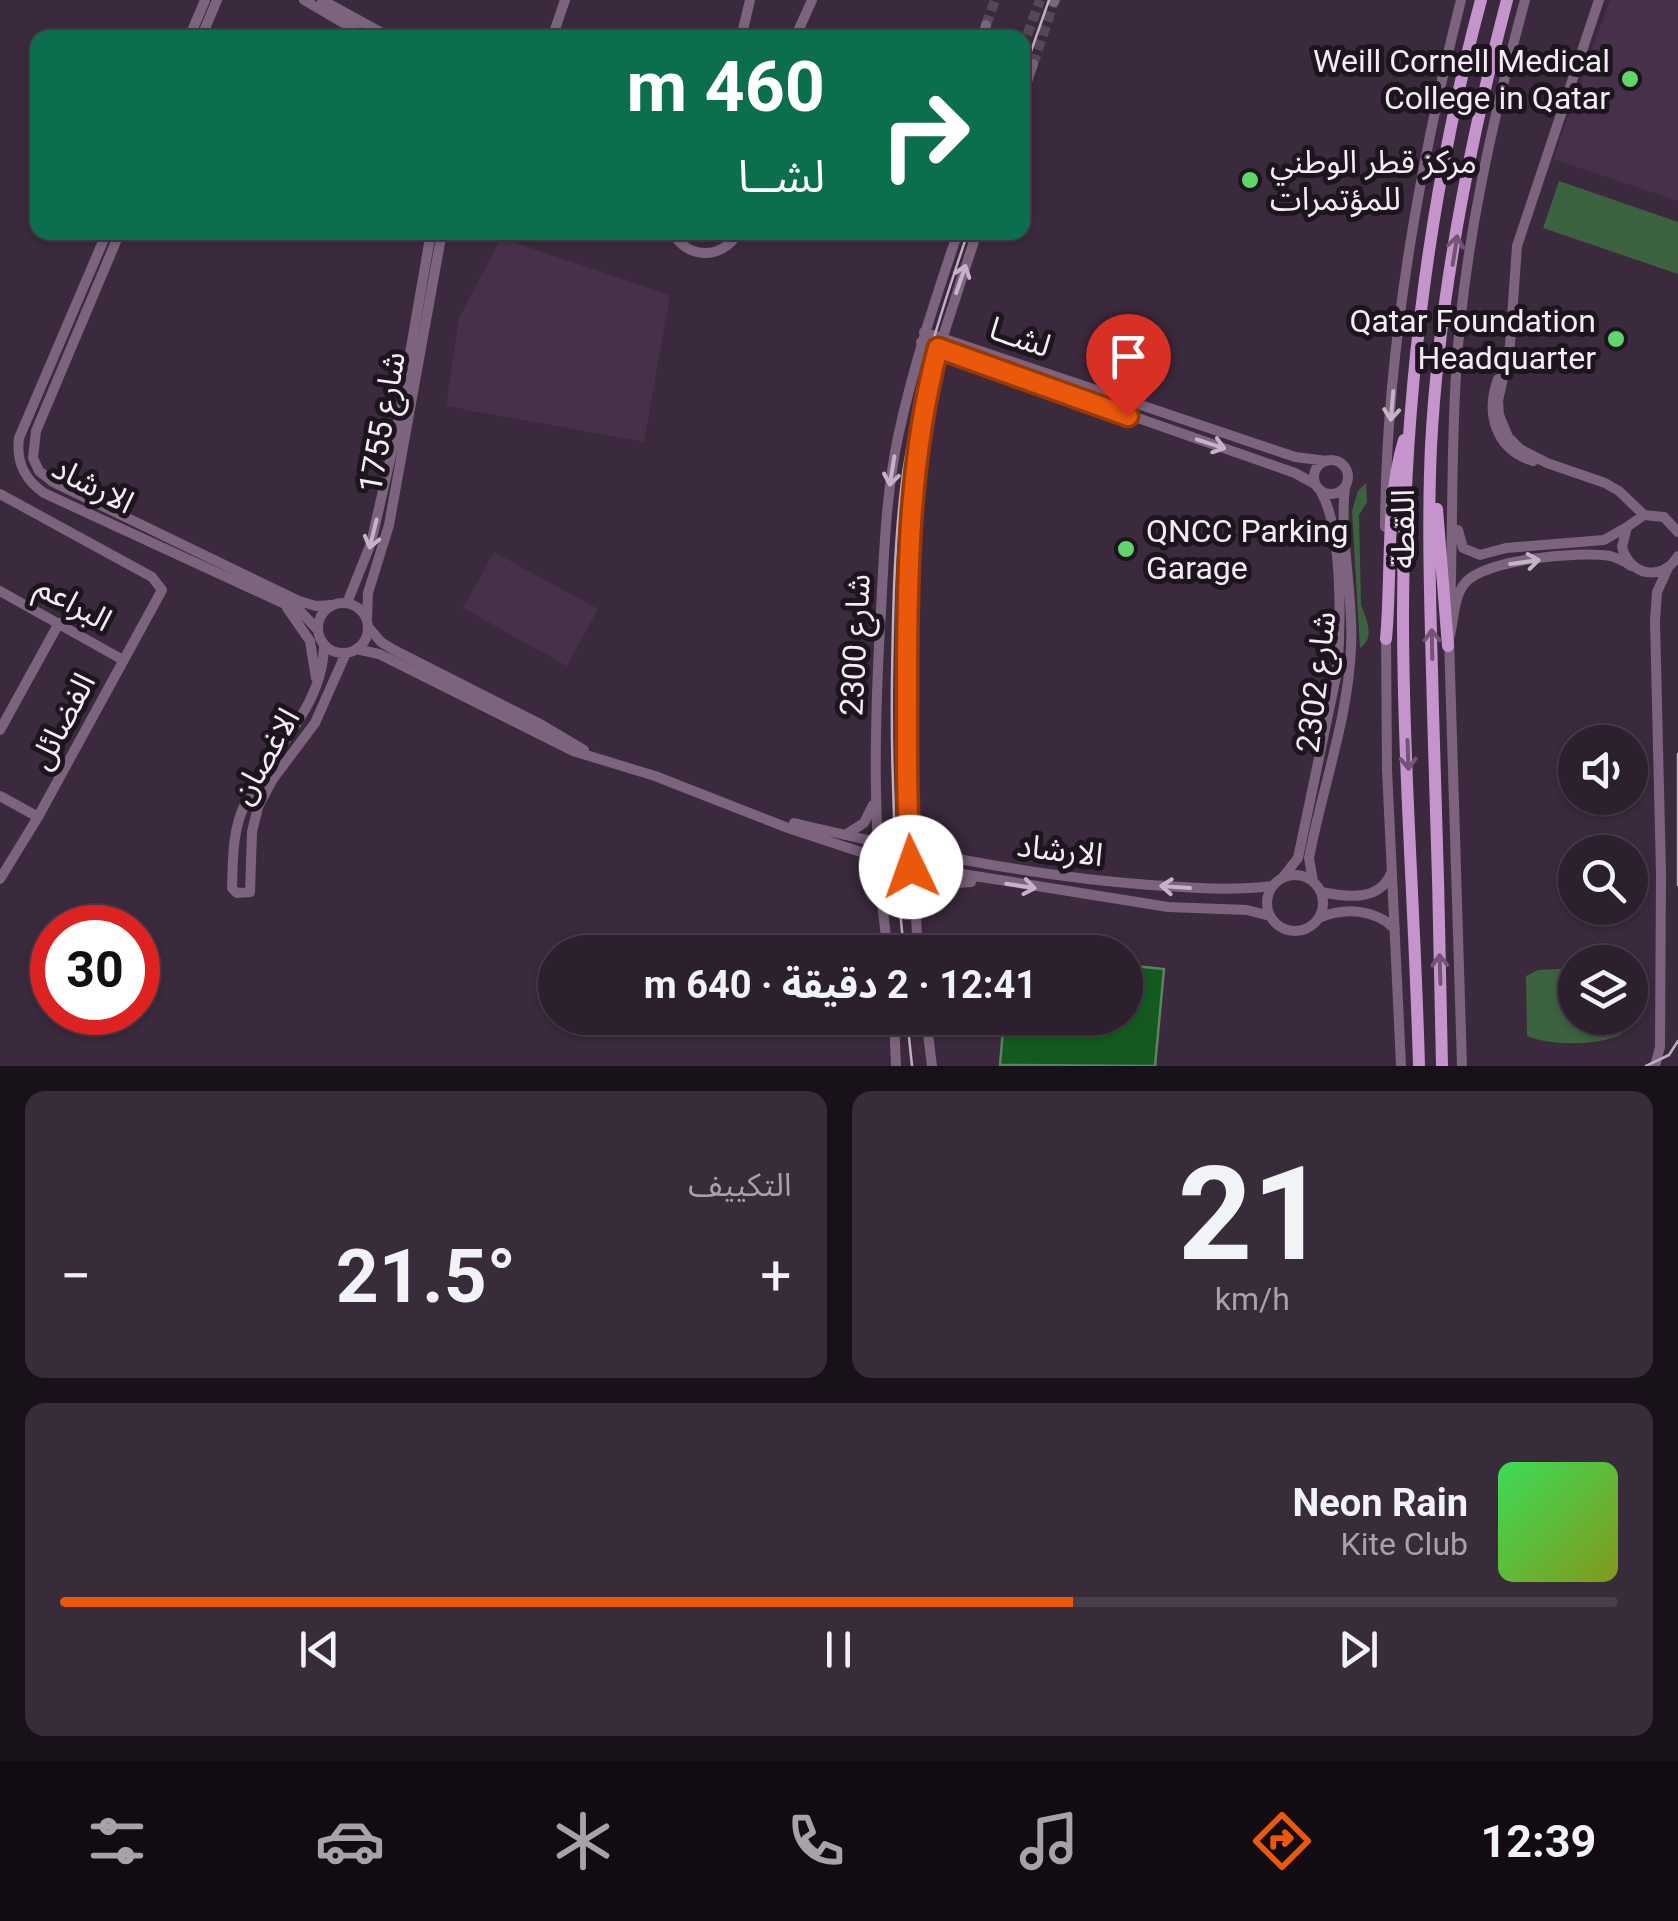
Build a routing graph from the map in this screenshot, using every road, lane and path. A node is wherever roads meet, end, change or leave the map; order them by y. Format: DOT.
graph roads {
  1 [pos="205,0"];
  2 [pos="217,0"];
  3 [pos="304,0"];
  4 [pos="322,0"];
  5 [pos="565,0"];
  6 [pos="750,0"];
  7 [pos="812,0"];
  8 [pos="1461,0"];
  9 [pos="1481,0"];
  10 [pos="1507,0"];
  11 [pos="1524,0"];
  12 [pos="1599,0"];
  13 [pos="986,24"];
  14 [pos="192,30"];
  15 [pos="205,30"];
  16 [pos="355,30"];
  17 [pos="376,30"];
  18 [pos="555,30"];
  19 [pos="743,30"];
  20 [pos="799,30"];
  21 [pos="984,30"];
  22 [pos="1033,64"];
  23 [pos="1030,73"];
  24 [pos="104,240"];
  25 [pos="117,240"];
  26 [pos="431,240"];
  27 [pos="441,240"];
  28 [pos="678,240"];
  29 [pos="731,240"];
  30 [pos="955,240"];
  31 [pos="974,240"];
  32 [pos="922,337"];
  33 [pos="940,342"];
  34 [pos="1409,424"];
  35 [pos="922,436"];
  36 [pos="898,438"];
  37 [pos="1327,461"];
  38 [pos="1431,470"];
  39 [pos="1454,474"];
  40 [pos="1345,487"];
  41 [pos="1318,488"];
  42 [pos="0,494"];
  43 [pos="1626,496"];
  44 [pos="1644,515"];
  45 [pos="1628,525"];
  46 [pos="1678,530"];
  47 [pos="1675,561"];
  48 [pos="1635,568"];
  49 [pos="0,591"];
  50 [pos="276,601"];
  51 [pos="348,602"];
  52 [pos="332,605"];
  53 [pos="1655,606"];
  54 [pos="58,623"];
  55 [pos="368,623"];
  56 [pos="318,630"];
  57 [pos="1386,638"];
  58 [pos="324,645"];
  59 [pos="1448,646"];
  60 [pos="351,651"];
  61 [pos="123,660"];
  62 [pos="311,693"];
  63 [pos="0,730"];
  64 [pos="595,758"];
  65 [pos="0,796"];
  66 [pos="874,800"];
  67 [pos="38,817"];
  68 [pos="775,821"];
  69 [pos="844,835"];
  70 [pos="876,843"];
  71 [pos="910,850"];
  72 [pos="876,857"];
  73 [pos="911,867"];
  74 [pos="1392,867"];
  75 [pos="1283,877"];
  76 [pos="0,879"];
  77 [pos="988,880"];
  78 [pos="1313,881"];
  79 [pos="1272,886"];
  80 [pos="1321,892"];
  81 [pos="1270,916"];
  82 [pos="1319,918"];
  83 [pos="914,925"];
  84 [pos="1395,929"];
  85 [pos="886,935"];
  86 [pos="915,935"];
  87 [pos="895,1035"];
  88 [pos="928,1035"];
  89 [pos="1660,1048"];
  90 [pos="896,1066"];
  91 [pos="932,1066"];
  92 [pos="1401,1066"];
  93 [pos="1420,1066"];
  94 [pos="1442,1066"];
  95 [pos="1462,1066"];
  96 [pos="1655,1066"];
  97 [pos="1666,1066"];
  1 -- 14 [label="street"];
  2 -- 15 [label="street"];
  3 -- 16 [label="street"];
  4 -- 17 [label="street"];
  5 -- 18 [label="street"];
  6 -- 19 [label="street"];
  7 -- 20 [label="street"];
  8 -- 57 [label="street, اللقطة, one-way"];
  9 -- 34 [label="main road, اللقطة"];
  38 -- 10 [label="main road, اللقطة, one-way"];
  11 -- 39 [label="street, اللقطة"];
  12 -- 43 [label="street"];
  13 -- 21 [label="street"];
  22 -- 23 [label="street"];
  24 -- 50 [label="street, الارشاد"];
  25 -- 52 [label="street, الارشاد"];
  26 -- 51 [label="street, شارع 1755, one-way"];
  27 -- 55 [label="street, شارع 1755"];
  28 -- 29 [label="street"];
  30 -- 32 [label="street"];
  33 -- 31 [label="street, one-way"];
  32 -- 33 [label="street, لشــا"];
  32 -- 36 [label="street, شارع 2300"];
  33 -- 35 [label="street, شارع 2300"];
  33 -- 37 [label="street, لشــا"];
  33 -- 41 [label="street, لشــا, one-way"];
  34 -- 57 [label="main road"];
  34 -- 93 [label="main road, اللقطة, one-way"];
  35 -- 36 [label="street"];
  35 -- 71 [label="street, شارع 2300"];
  36 -- 66 [label="street, شارع 2300, one-way"];
  37 -- 40 [label="street"];
  37 -- 41 [label="street"];
  38 -- 59 [label="main road"];
  94 -- 38 [label="main road, اللقطة, one-way"];
  39 -- 45 [label="street"];
  39 -- 59 [label="street, اللقطة"];
  40 -- 41 [label="street"];
  40 -- 78 [label="street, شارع 2302"];
  41 -- 75 [label="street, شارع 2302"];
  42 -- 61 [label="street, الفضائل"];
  43 -- 44 [label="street"];
  43 -- 45 [label="street"];
  44 -- 45 [label="street"];
  44 -- 46 [label="street"];
  45 -- 48 [label="street"];
  47 -- 48 [label="street"];
  47 -- 53 [label="street"];
  48 -- 53 [label="street"];
  59 -- 48 [label="street, one-way"];
  49 -- 54 [label="street, البراعم"];
  50 -- 56 [label="street, الارشاد"];
  50 -- 62 [label="street, الاغصان"];
  51 -- 52 [label="street"];
  51 -- 55 [label="street"];
  52 -- 56 [label="street"];
  53 -- 89 [label="street"];
  54 -- 61 [label="street, البراعم"];
  54 -- 63 [label="street"];
  55 -- 60 [label="street"];
  55 -- 64 [label="street, الارشاد"];
  56 -- 58 [label="street"];
  57 -- 74 [label="street, اللقطة"];
  58 -- 60 [label="street"];
  58 -- 62 [label="street, الاغصان"];
  59 -- 95 [label="street, اللقطة"];
  60 -- 62 [label="street, الاغصان"];
  60 -- 64 [label="street, الارشاد"];
  61 -- 67 [label="street, الفضائل"];
  64 -- 68 [label="street, الارشاد"];
  65 -- 67 [label="street"];
  66 -- 69 [label="street"];
  66 -- 70 [label="street, شارع 2300"];
  67 -- 76 [label="street, الفضائل"];
  68 -- 69 [label="street, الارشاد"];
  68 -- 72 [label="street, الارشاد"];
  69 -- 70 [label="street, الارشاد"];
  70 -- 71 [label="street, الارشاد"];
  70 -- 72 [label="street, شارع 2300"];
  71 -- 73 [label="street, شارع 2300"];
  79 -- 71 [label="street, الارشاد, one-way"];
  72 -- 73 [label="street, الارشاد"];
  72 -- 85 [label="street, شارع 2300"];
  73 -- 77 [label="street, الارشاد"];
  73 -- 83 [label="street, شارع 2300"];
  74 -- 80 [label="street"];
  74 -- 84 [label="street, اللقطة"];
  75 -- 78 [label="street"];
  75 -- 79 [label="street"];
  77 -- 81 [label="street, الارشاد, one-way"];
  77 -- 83 [label="street, الارشاد"];
  78 -- 80 [label="street"];
  79 -- 81 [label="street"];
  80 -- 82 [label="street"];
  81 -- 82 [label="street"];
  82 -- 84 [label="street"];
  83 -- 86 [label="street, شارع 2300"];
  84 -- 92 [label="street, اللقطة"];
  87 -- 90 [label="street"];
  88 -- 91 [label="street"];
  89 -- 96 [label="street"];
  89 -- 97 [label="street"];
}
